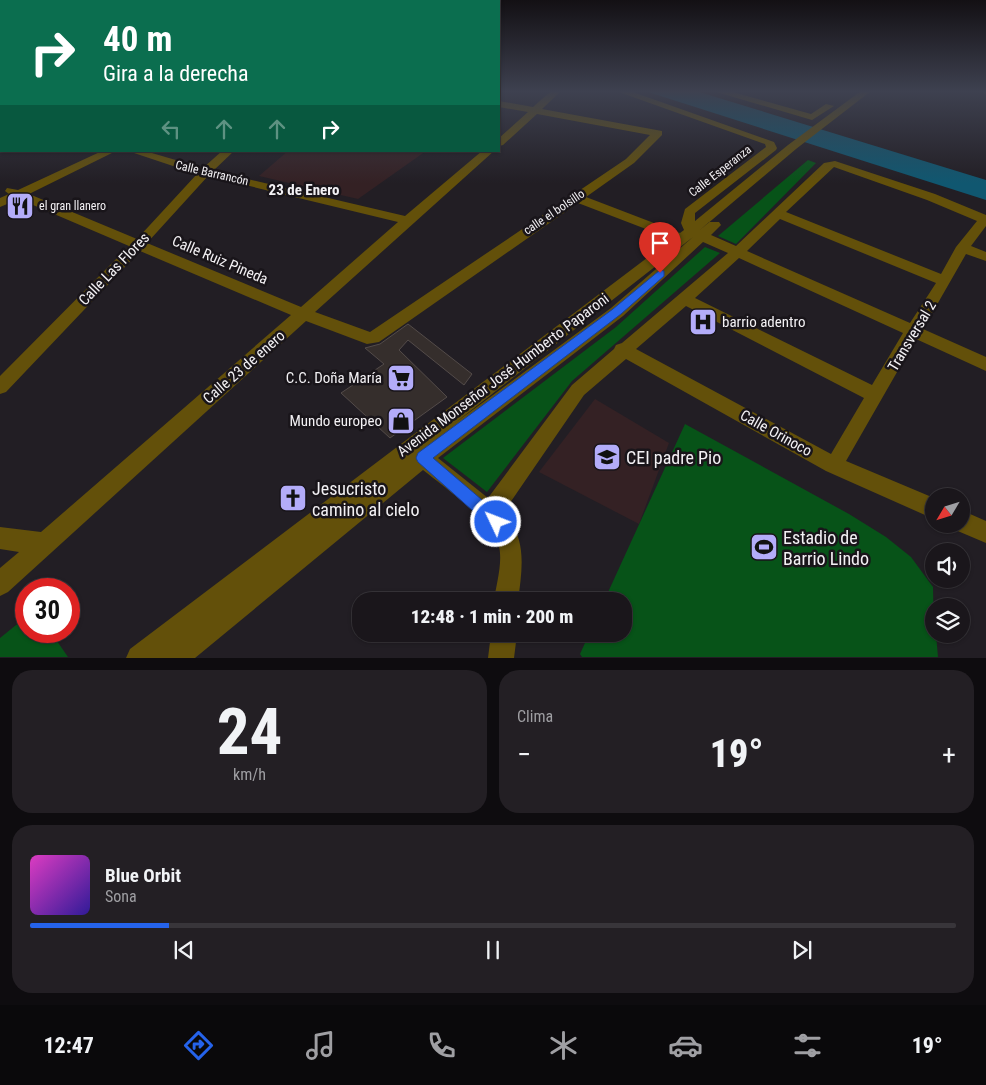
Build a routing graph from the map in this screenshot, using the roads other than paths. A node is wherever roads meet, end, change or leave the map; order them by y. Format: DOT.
graph roads {
  1 [pos="523,122"];
  2 [pos="595,122"];
  3 [pos="710,122"];
  4 [pos="830,122"];
  5 [pos="832,122"];
  6 [pos="823,128"];
  7 [pos="500,142"];
  8 [pos="96,152"];
  9 [pos="110,152"];
  10 [pos="136,152"];
  11 [pos="227,152"];
  12 [pos="488,152"];
  13 [pos="205,172"];
  14 [pos="10,194"];
  15 [pos="576,198"];
  16 [pos="0,203"];
  17 [pos="779,214"];
  18 [pos="408,220"];
  19 [pos="985,220"];
  20 [pos="692,235"];
  21 [pos="140,243"];
  22 [pos="963,247"];
  23 [pos="737,252"];
  24 [pos="986,257"];
  25 [pos="945,281"];
  26 [pos="683,298"];
  27 [pos="304,314"];
  28 [pos="913,331"];
  29 [pos="622,349"];
  30 [pos="986,364"];
  31 [pos="0,388"];
  32 [pos="876,396"];
  33 [pos="842,454"];
  34 [pos="423,458"];
  35 [pos="925,505"];
  36 [pos="489,514"];
  37 [pos="970,525"];
  38 [pos="986,532"];
  39 [pos="0,538"];
  40 [pos="43,544"];
  41 [pos="0,584"];
  42 [pos="507,592"];
  43 [pos="503,642"];
  44 [pos="139,658"];
  45 [pos="174,658"];
  46 [pos="502,658"];
  1 -- 7 [label="street"];
  2 -- 15 [label="street, calle el bolsillo"];
  3 -- 20 [label="street, Calle Esperanza"];
  4 -- 6 [label="street, Avenida Monseñor José Humberto Paparoni"];
  5 -- 6 [label="street, Avenida Monseñor José Humberto Paparoni"];
  6 -- 20 [label="street, Avenida Monseñor José Humberto Paparoni"];
  8 -- 14 [label="street"];
  9 -- 14 [label="street"];
  10 -- 13 [label="street, Calle Barrancón"];
  11 -- 13 [label="street, Calle Las Flores"];
  12 -- 18 [label="street, Calle 23 de enero"];
  13 -- 18 [label="street, Calle Barrancón"];
  13 -- 21 [label="street, Calle Las Flores"];
  14 -- 16 [label="street"];
  14 -- 21 [label="street, Calle Ruiz Pineda"];
  15 -- 20 [label="street"];
  15 -- 27 [label="street, calle el bolsillo"];
  17 -- 19 [label="street"];
  17 -- 23 [label="street"];
  17 -- 25 [label="street"];
  18 -- 27 [label="street, Calle 23 de enero"];
  19 -- 22 [label="street, Transversal 2"];
  20 -- 23 [label="street"];
  20 -- 34 [label="street, Avenida Monseñor José Humberto Paparoni"];
  20 -- 44 [label="street, Avenida Monseñor José Humberto Paparoni"];
  21 -- 27 [label="street, Calle Ruiz Pineda"];
  21 -- 31 [label="street, Calle Las Flores"];
  22 -- 24 [label="street"];
  22 -- 25 [label="street, Transversal 2"];
  23 -- 26 [label="street"];
  23 -- 28 [label="street"];
  25 -- 28 [label="street, Transversal 2"];
  26 -- 29 [label="street"];
  26 -- 32 [label="street"];
  27 -- 40 [label="street, Calle 23 de enero"];
  28 -- 30 [label="street"];
  28 -- 32 [label="street, Transversal 2"];
  29 -- 35 [label="street, Calle Orinoco"];
  29 -- 36 [label="street"];
  32 -- 33 [label="street, Transversal 2"];
  34 -- 36 [label="street"];
  34 -- 45 [label="street, Avenida Monseñor José Humberto Paparoni"];
  36 -- 42 [label="street"];
  37 -- 38 [label="street"];
  39 -- 40 [label="street"];
  40 -- 41 [label="street, Calle 23 de enero"];
  43 -- 46 [label="street"];
}
